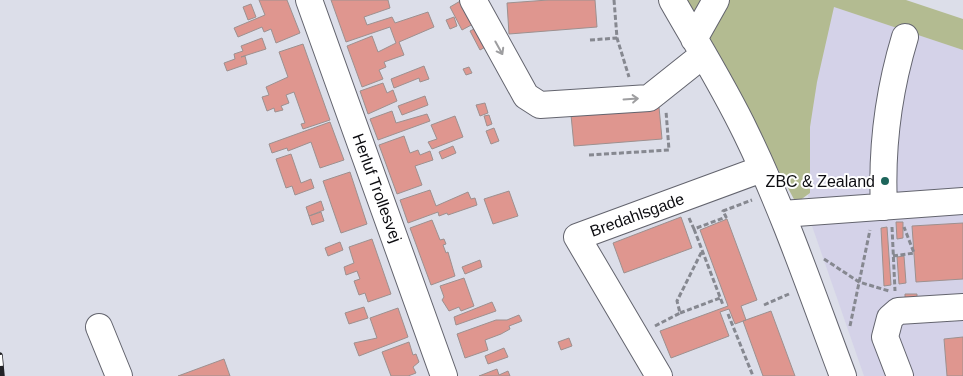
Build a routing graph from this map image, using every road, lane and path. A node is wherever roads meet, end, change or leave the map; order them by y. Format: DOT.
graph roads {
  1 [pos="309,0"];
  2 [pos="614,0"];
  3 [pos="672,0"];
  4 [pos="716,0"];
  5 [pos="477,2"];
  6 [pos="905,37"];
  7 [pos="617,38"];
  8 [pos="590,40"];
  9 [pos="698,47"];
  10 [pos="664,86"];
  11 [pos="637,98"];
  12 [pos="589,155"];
  13 [pos="762,169"];
  14 [pos="963,201"];
  15 [pos="883,207"];
  16 [pos="782,214"];
  17 [pos="694,229"];
  18 [pos="702,251"];
  19 [pos="914,254"];
  20 [pos="819,256"];
  21 [pos="893,256"];
  22 [pos="859,282"];
  23 [pos="797,291"];
  24 [pos="720,298"];
  25 [pos="723,305"];
  26 [pos="764,305"];
  27 [pos="963,307"];
  28 [pos="680,313"];
  29 [pos="728,314"];
  30 [pos="99,327"];
  31 [pos="849,328"];
  32 [pos="636,337"];
  33 [pos="119,376"];
  34 [pos="444,376"];
  35 [pos="659,376"];
  36 [pos="753,376"];
  37 [pos="843,376"];
  38 [pos="900,376"];
  1 -- 34 [label="street, Herluf Trollesvej"];
  2 -- 7 [label="path"];
  3 -- 9 [label="street"];
  4 -- 9 [label="street"];
  5 -- 11 [label="street, one-way"];
  6 -- 15 [label="street"];
  7 -- 8 [label="path"];
  7 -- 11 [label="path"];
  9 -- 10 [label="street"];
  9 -- 13 [label="street"];
  10 -- 11 [label="street"];
  10 -- 12 [label="path"];
  13 -- 16 [label="street"];
  13 -- 32 [label="street, Bredahlsgade"];
  14 -- 15 [label="street"];
  15 -- 16 [label="street"];
  15 -- 21 [label="path"];
  15 -- 22 [label="path"];
  16 -- 37 [label="street"];
  17 -- 18 [label="path"];
  18 -- 24 [label="path"];
  18 -- 28 [label="path"];
  19 -- 21 [label="path"];
  20 -- 22 [label="path"];
  21 -- 22 [label="path"];
  22 -- 31 [label="path"];
  23 -- 26 [label="path"];
  24 -- 25 [label="path"];
  24 -- 28 [label="path"];
  27 -- 38 [label="street"];
  28 -- 32 [label="path"];
  29 -- 36 [label="path"];
  30 -- 33 [label="street"];
  32 -- 35 [label="street, Bredahlsgade"];
}
